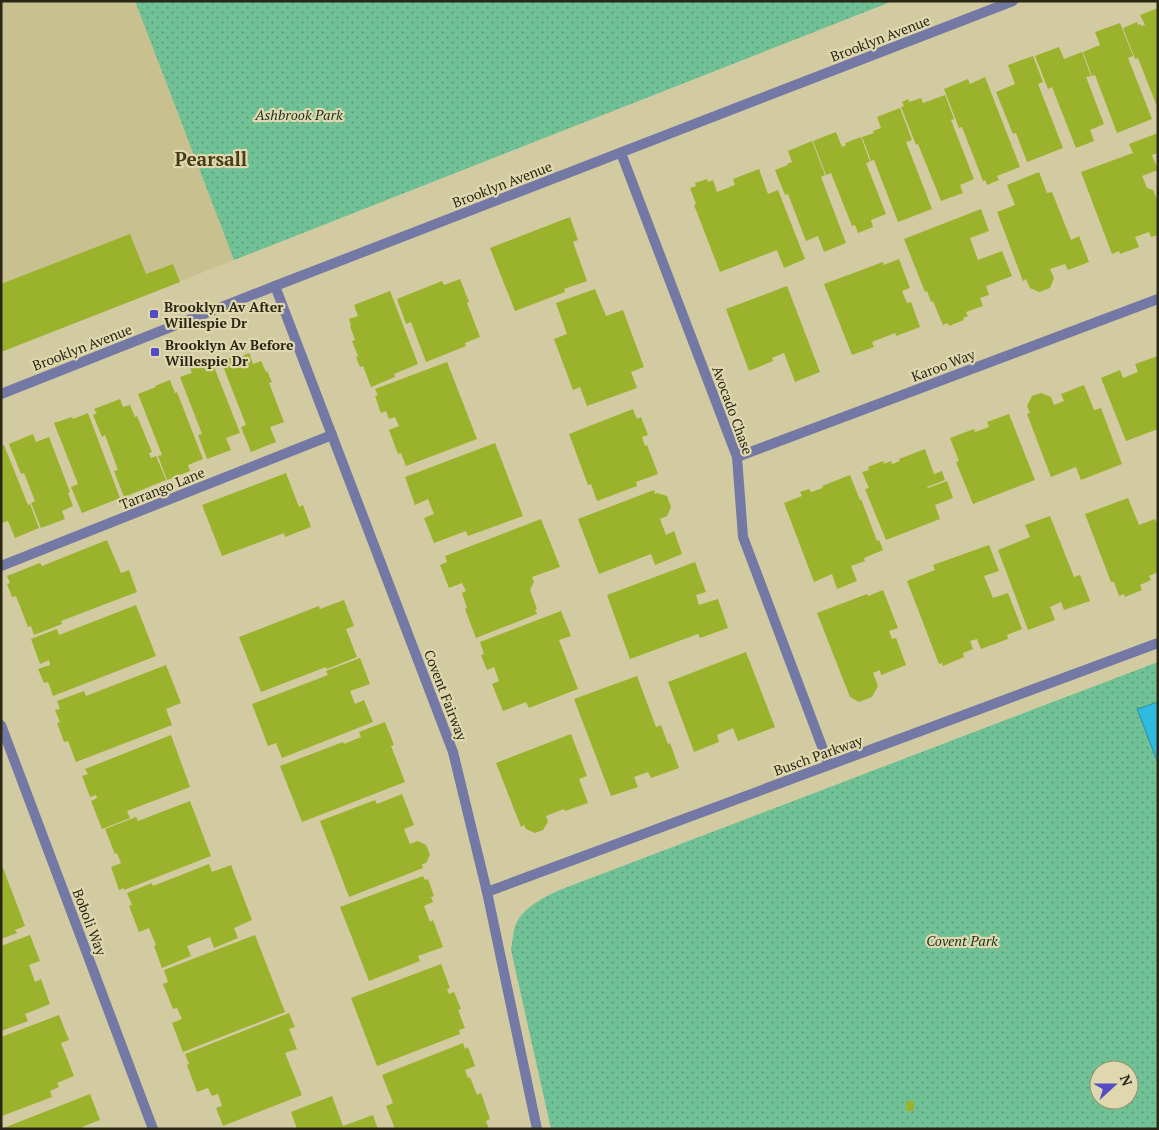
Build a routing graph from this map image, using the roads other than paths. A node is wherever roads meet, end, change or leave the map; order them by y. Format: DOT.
graph roads {
  1 [pos="1013,1"];
  2 [pos="621,153"];
  3 [pos="275,286"];
  4 [pos="1158,299"];
  5 [pos="1,394"];
  6 [pos="332,435"];
  7 [pos="737,457"];
  8 [pos="1,566"];
  9 [pos="1158,643"];
  10 [pos="1,725"];
  11 [pos="829,765"];
  12 [pos="487,892"];
  13 [pos="153,1129"];
  14 [pos="537,1129"];
  1 -- 2 [label="street, Brooklyn Avenue"];
  2 -- 3 [label="street, Brooklyn Avenue"];
  2 -- 7 [label="street, Avocado Chase"];
  3 -- 5 [label="street, Brooklyn Avenue"];
  3 -- 6 [label="street, Covent Fairway"];
  4 -- 7 [label="street, Karoo Way"];
  6 -- 8 [label="street, Tarrango Lane"];
  6 -- 12 [label="street, Covent Fairway"];
  7 -- 11 [label="street, Avocado Chase"];
  9 -- 11 [label="street, Busch Parkway"];
  10 -- 13 [label="street, Boboli Way"];
  11 -- 12 [label="street, Busch Parkway"];
  12 -- 14 [label="street, Covent Fairway"];
}
